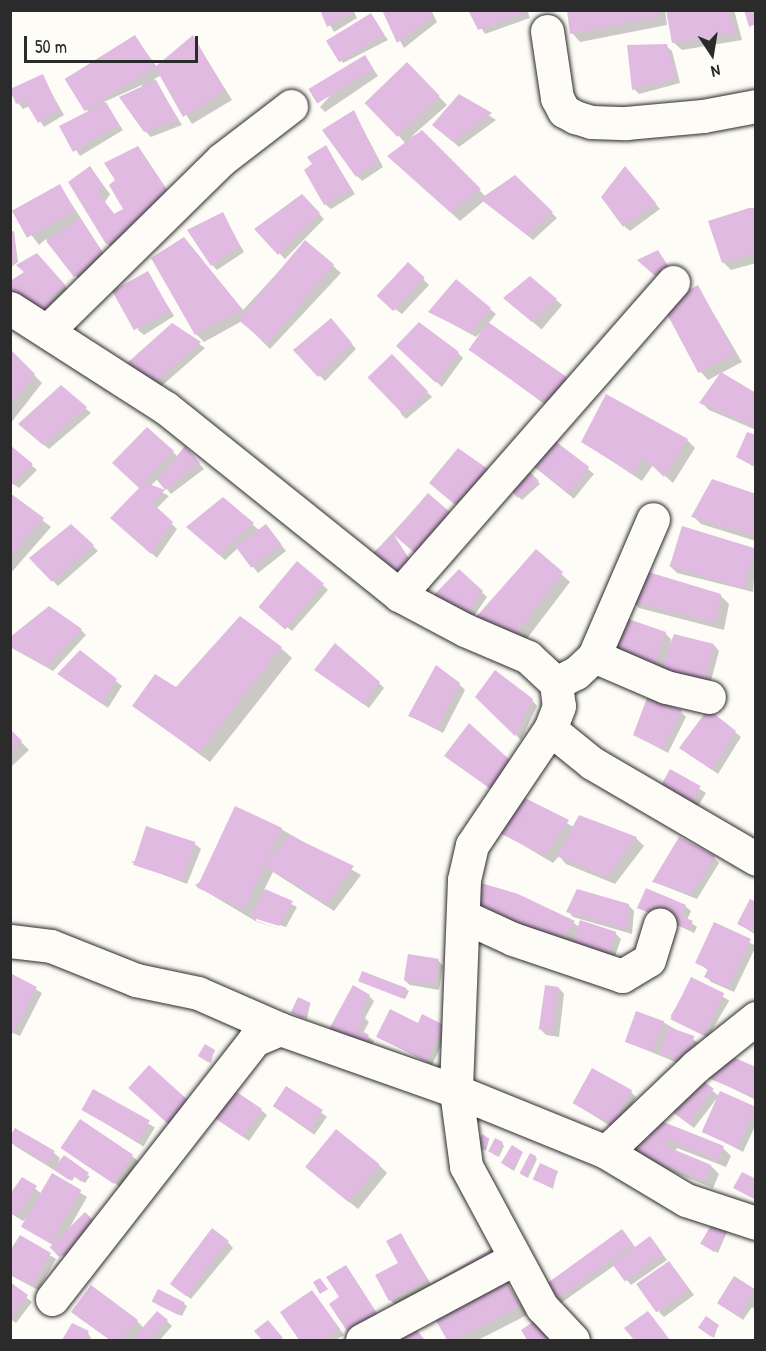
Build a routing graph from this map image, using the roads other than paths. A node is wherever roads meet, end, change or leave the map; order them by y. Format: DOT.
graph roads {
  1 [pos="547,31"];
  2 [pos="291,106"];
  3 [pos="756,106"];
  4 [pos="674,282"];
  5 [pos="10,308"];
  6 [pos="47,331"];
  7 [pos="653,519"];
  8 [pos="399,595"];
  9 [pos="594,656"];
  10 [pos="556,683"];
  11 [pos="709,697"];
  12 [pos="550,729"];
  13 [pos="756,859"];
  14 [pos="463,916"];
  15 [pos="660,925"];
  16 [pos="10,941"];
  17 [pos="756,1017"];
  18 [pos="280,1029"];
  19 [pos="456,1092"];
  20 [pos="606,1152"];
  21 [pos="756,1224"];
  22 [pos="514,1259"];
  23 [pos="52,1299"];
  24 [pos="362,1341"];
  25 [pos="573,1341"];
  1 -- 3 [label="street"];
  2 -- 6 [label="street"];
  4 -- 8 [label="street"];
  5 -- 6 [label="street"];
  6 -- 8 [label="street"];
  7 -- 9 [label="street"];
  8 -- 10 [label="street"];
  9 -- 10 [label="street"];
  9 -- 11 [label="street"];
  10 -- 12 [label="street"];
  12 -- 13 [label="street"];
  12 -- 14 [label="street"];
  14 -- 15 [label="street"];
  14 -- 19 [label="street"];
  16 -- 18 [label="street"];
  17 -- 20 [label="street"];
  18 -- 19 [label="street"];
  18 -- 23 [label="street"];
  19 -- 20 [label="street"];
  19 -- 22 [label="street"];
  20 -- 21 [label="street"];
  22 -- 24 [label="street"];
  22 -- 25 [label="street"];
}
